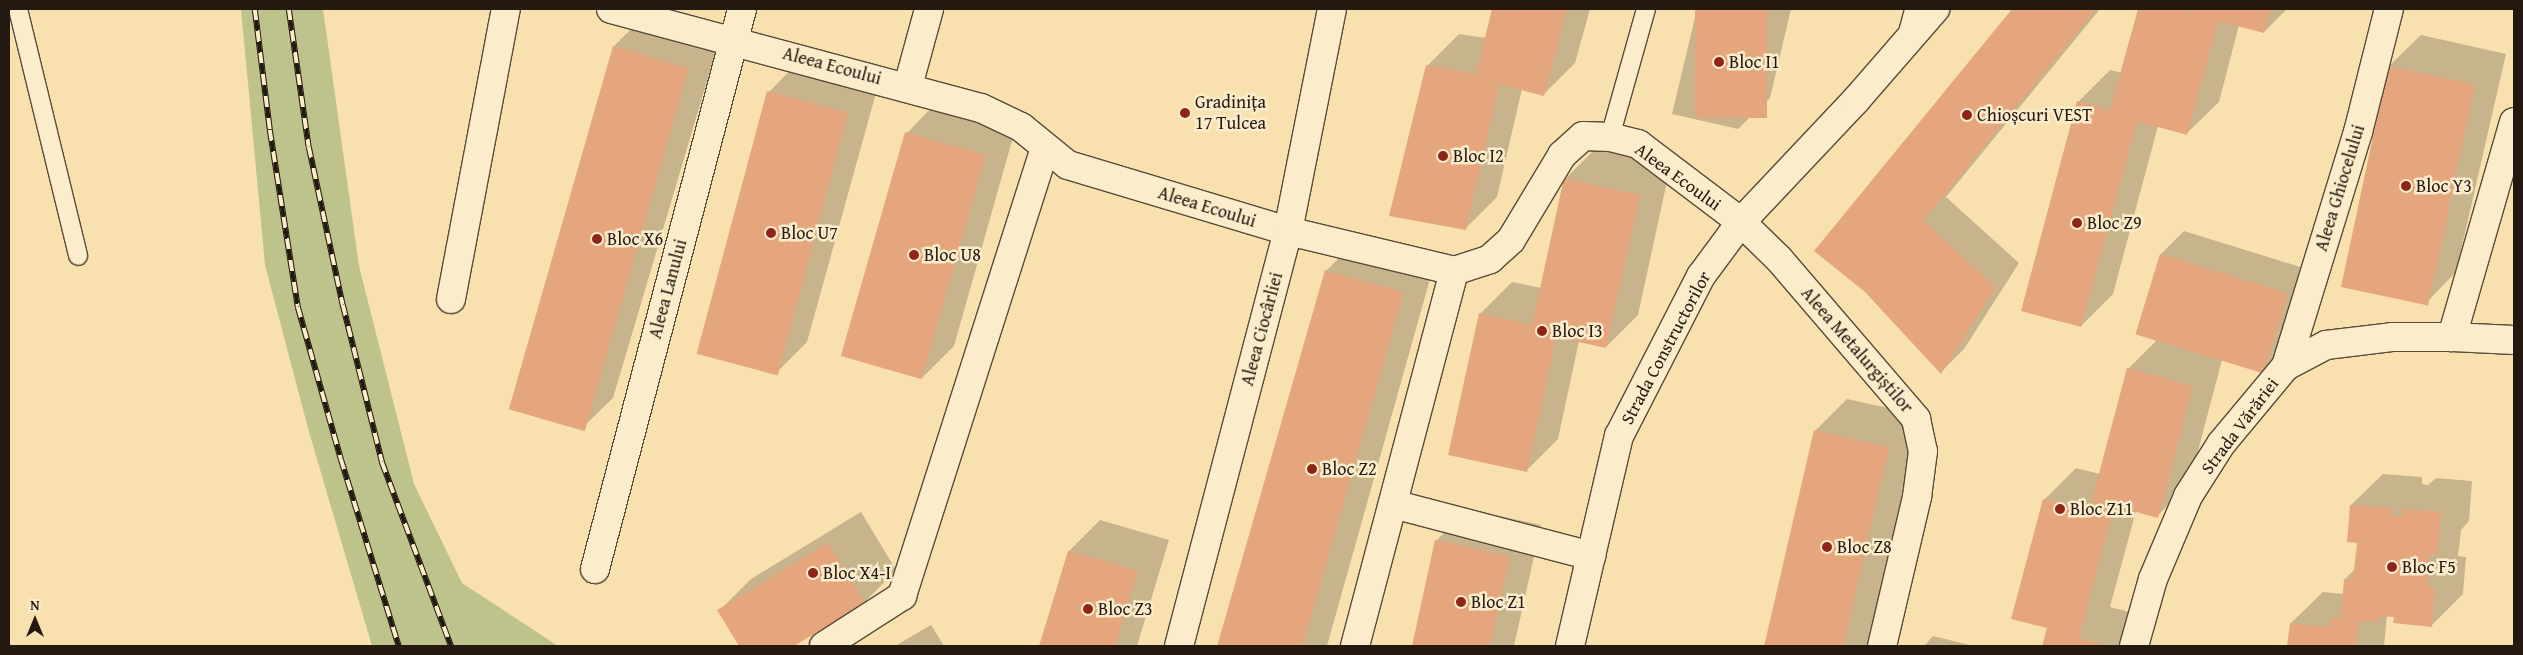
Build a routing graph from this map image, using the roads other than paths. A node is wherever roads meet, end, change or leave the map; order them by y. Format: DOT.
graph roads {
  1 [pos="18,9"];
  2 [pos="506,9"];
  3 [pos="612,9"];
  4 [pos="742,9"];
  5 [pos="929,9"];
  6 [pos="1332,9"];
  7 [pos="1646,9"];
  8 [pos="1914,9"];
  9 [pos="1934,9"];
  10 [pos="2389,9"];
  11 [pos="733,39"];
  12 [pos="1904,43"];
  13 [pos="908,86"];
  14 [pos="2514,122"];
  15 [pos="1610,137"];
  16 [pos="1045,150"];
  17 [pos="1741,222"];
  18 [pos="1288,231"];
  19 [pos="78,256"];
  20 [pos="1454,270"];
  21 [pos="451,299"];
  22 [pos="2452,338"];
  23 [pos="2514,340"];
  24 [pos="2286,366"];
  25 [pos="1393,504"];
  26 [pos="1591,556"];
  27 [pos="595,569"];
  28 [pos="824,646"];
  29 [pos="1179,646"];
  30 [pos="1355,646"];
  31 [pos="1570,646"];
  32 [pos="1882,646"];
  33 [pos="2134,646"];
  1 -- 19 [label="lane"];
  2 -- 21 [label="street"];
  3 -- 11 [label="street, Aleea Ecoului"];
  4 -- 11 [label="street, Aleea Lanului"];
  5 -- 13 [label="street"];
  6 -- 18 [label="street, Aleea Ciocârliei"];
  7 -- 15 [label="lane"];
  8 -- 12 [label="lane"];
  9 -- 12 [label="street, Strada Constructorilor"];
  10 -- 24 [label="street, Aleea Ghiocelului"];
  11 -- 13 [label="street, Aleea Ecoului"];
  11 -- 27 [label="street, Aleea Lanului"];
  12 -- 17 [label="street, Strada Constructorilor"];
  13 -- 16 [label="street, Aleea Ecoului"];
  14 -- 22 [label="street"];
  15 -- 17 [label="street, Aleea Ecoului"];
  15 -- 20 [label="street, Aleea Ecoului"];
  16 -- 18 [label="street, Aleea Ecoului"];
  16 -- 28 [label="street"];
  17 -- 26 [label="street, Strada Constructorilor"];
  17 -- 32 [label="street, Aleea Metalurgiștilor"];
  18 -- 20 [label="street, Aleea Ecoului"];
  18 -- 29 [label="street, Aleea Ciocârliei"];
  20 -- 25 [label="street"];
  22 -- 23 [label="street, Strada Vărăriei"];
  22 -- 24 [label="street, Strada Vărăriei"];
  24 -- 33 [label="street, Strada Vărăriei"];
  25 -- 26 [label="street"];
  25 -- 30 [label="street"];
  26 -- 31 [label="street, Strada Constructorilor"];
}
